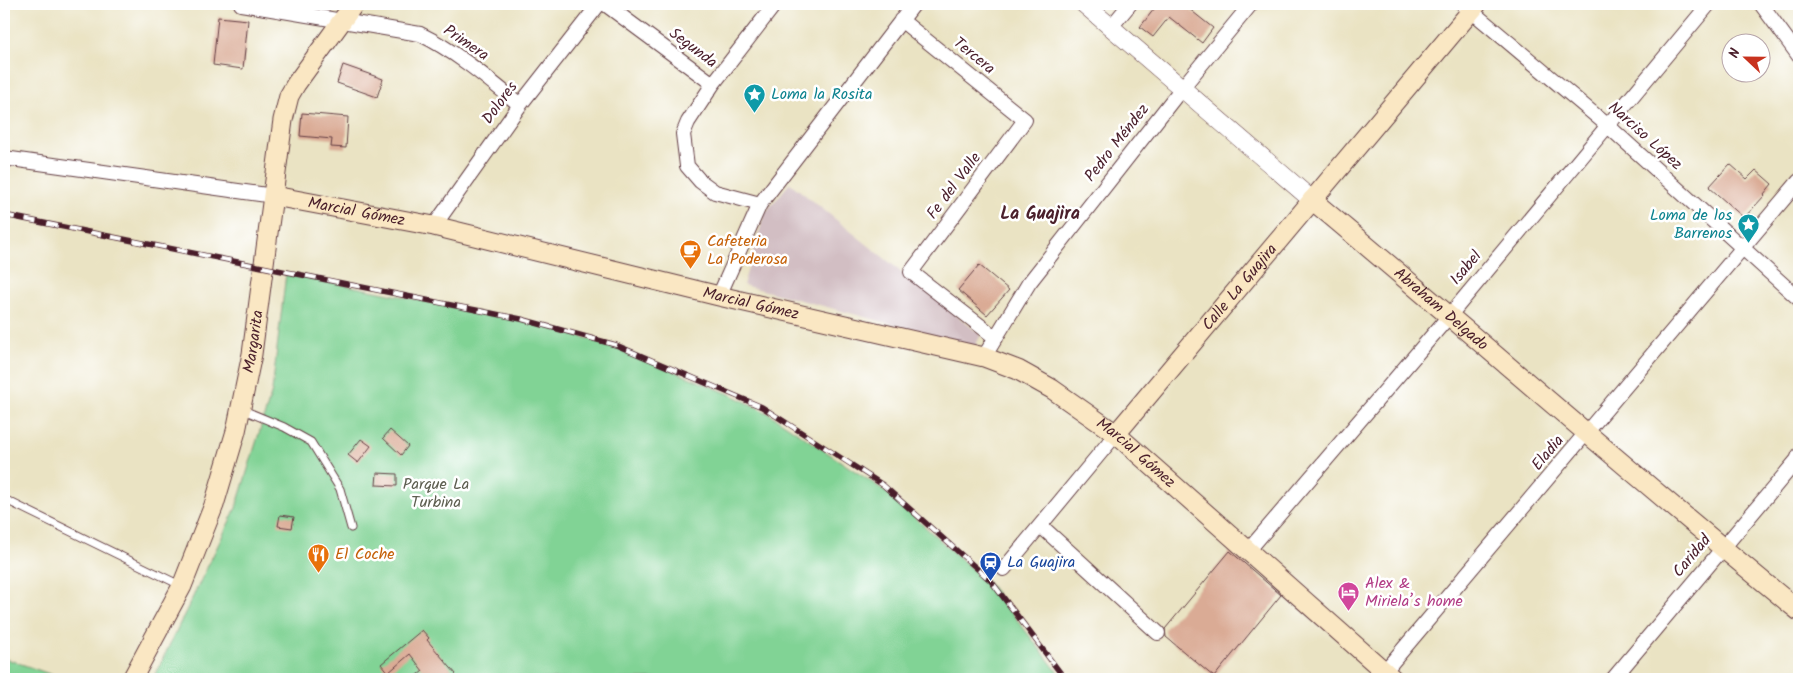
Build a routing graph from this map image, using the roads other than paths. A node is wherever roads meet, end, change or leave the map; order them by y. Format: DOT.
graph roads {
  1 [pos="241,4"];
  2 [pos="300,4"];
  3 [pos="354,4"];
  4 [pos="599,4"];
  5 [pos="605,4"];
  6 [pos="775,4"];
  7 [pos="914,4"];
  8 [pos="1084,4"];
  9 [pos="1130,4"];
  10 [pos="1251,4"];
  11 [pos="1709,4"];
  12 [pos="1761,4"];
  13 [pos="1470,6"];
  14 [pos="316,16"];
  15 [pos="901,20"];
  16 [pos="341,21"];
  17 [pos="1111,27"];
  18 [pos="1799,56"];
  19 [pos="713,84"];
  20 [pos="1182,88"];
  21 [pos="520,105"];
  22 [pos="1025,120"];
  23 [pos="1607,126"];
  24 [pos="4,158"];
  25 [pos="1797,184"];
  26 [pos="274,196"];
  27 [pos="1312,200"];
  28 [pos="760,204"];
  29 [pos="434,226"];
  30 [pos="1744,248"];
  31 [pos="719,296"];
  32 [pos="1799,299"];
  33 [pos="1450,315"];
  34 [pos="996,338"];
  35 [pos="984,357"];
  36 [pos="241,409"];
  37 [pos="1587,433"];
  38 [pos="1116,434"];
  39 [pos="1799,454"];
  40 [pos="4,499"];
  41 [pos="1040,526"];
  42 [pos="351,528"];
  43 [pos="1722,548"];
  44 [pos="1247,552"];
  45 [pos="1004,569"];
  46 [pos="182,586"];
  47 [pos="1799,611"];
  48 [pos="1158,633"];
  49 [pos="1385,677"];
  50 [pos="132,679"];
  51 [pos="1613,679"];
  1 -- 14 [label="street"];
  2 -- 14 [label="street, Primera"];
  3 -- 16 [label="main road, Margarita"];
  4 -- 21 [label="street, Dolores"];
  5 -- 19 [label="street, Segunda"];
  6 -- 19 [label="street"];
  7 -- 15 [label="street"];
  8 -- 17 [label="street, Abraham Delgado"];
  9 -- 17 [label="street"];
  10 -- 20 [label="street, Pedro Méndez"];
  11 -- 23 [label="street, Isabel"];
  12 -- 18 [label="street"];
  13 -- 23 [label="street, Narciso López"];
  13 -- 27 [label="main road, Calle La Guajira"];
  14 -- 16 [label="street, Primera"];
  15 -- 22 [label="street, Tercera"];
  15 -- 28 [label="street"];
  16 -- 21 [label="street, Primera"];
  16 -- 26 [label="main road, Margarita"];
  17 -- 20 [label="street, Abraham Delgado"];
  19 -- 28 [label="street"];
  20 -- 27 [label="street, Abraham Delgado"];
  20 -- 34 [label="street, Pedro Méndez"];
  21 -- 29 [label="street, Dolores"];
  22 -- 34 [label="street, Fe del Valle"];
  23 -- 30 [label="street, Narciso López"];
  23 -- 33 [label="street, Isabel"];
  24 -- 26 [label="street, Marcial Gómez"];
  25 -- 30 [label="street, Eladia"];
  26 -- 29 [label="main road, Marcial Gómez"];
  26 -- 36 [label="main road, Margarita"];
  27 -- 33 [label="main road, Abraham Delgado"];
  27 -- 38 [label="main road, Calle La Guajira"];
  28 -- 31 [label="street"];
  29 -- 31 [label="main road, Marcial Gómez"];
  30 -- 32 [label="street, Narciso López"];
  30 -- 37 [label="street, Eladia"];
  31 -- 35 [label="main road, Marcial Gómez"];
  33 -- 37 [label="main road, Abraham Delgado"];
  33 -- 44 [label="street, Isabel"];
  34 -- 35 [label="street, Pedro Méndez"];
  35 -- 38 [label="main road, Marcial Gómez"];
  36 -- 42 [label="lane"];
  36 -- 46 [label="main road, Margarita"];
  37 -- 43 [label="main road, Abraham Delgado"];
  37 -- 49 [label="street, Eladia"];
  38 -- 41 [label="street, Calle La Guajira"];
  38 -- 44 [label="main road, Marcial Gómez"];
  39 -- 43 [label="street, Caridad"];
  40 -- 46 [label="lane"];
  41 -- 45 [label="street, Calle La Guajira"];
  41 -- 48 [label="street"];
  43 -- 47 [label="main road, Abraham Delgado"];
  43 -- 51 [label="street, Caridad"];
  44 -- 49 [label="main road, Marcial Gómez"];
  46 -- 50 [label="main road, Margarita"];
}
